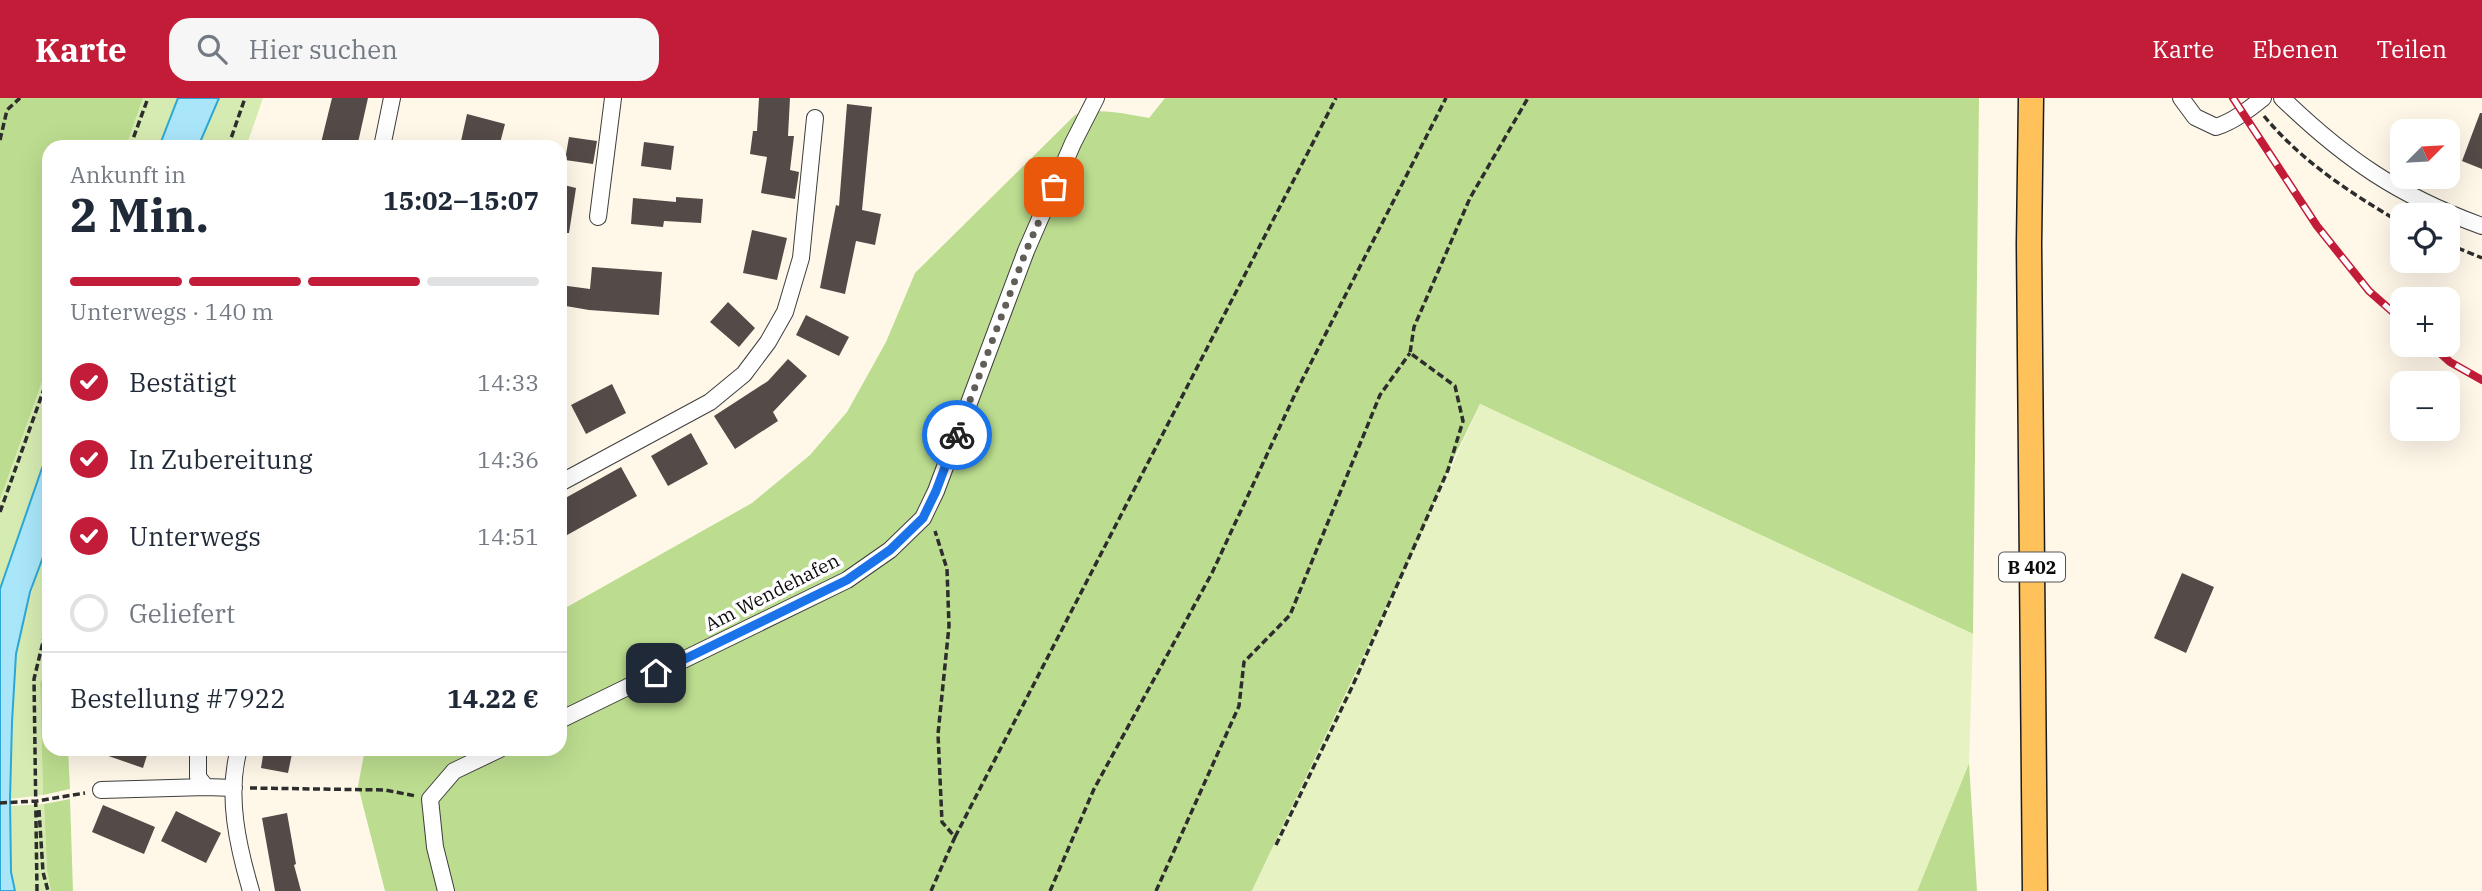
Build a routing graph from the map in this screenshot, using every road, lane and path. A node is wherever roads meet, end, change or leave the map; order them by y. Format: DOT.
graph roads {
  1 [pos="20,98"];
  2 [pos="148,98"];
  3 [pos="245,98"];
  4 [pos="392,98"];
  5 [pos="613,98"];
  6 [pos="1096,98"];
  7 [pos="1336,98"];
  8 [pos="1446,98"];
  9 [pos="1528,98"];
  10 [pos="2031,98"];
  11 [pos="2180,98"];
  12 [pos="2282,98"];
  13 [pos="2259,101"];
  14 [pos="815,118"];
  15 [pos="0,140"];
  16 [pos="133,140"];
  17 [pos="230,140"];
  18 [pos="383,140"];
  19 [pos="2390,216"];
  20 [pos="598,218"];
  21 [pos="2482,226"];
  22 [pos="2460,249"];
  23 [pos="2482,258"];
  24 [pos="1410,353"];
  25 [pos="42,395"];
  26 [pos="567,479"];
  27 [pos="928,509"];
  28 [pos="0,512"];
  29 [pos="42,645"];
  30 [pos="567,717"];
  31 [pos="198,756"];
  32 [pos="238,756"];
  33 [pos="485,756"];
  34 [pos="206,788"];
  35 [pos="233,788"];
  36 [pos="101,790"];
  37 [pos="430,799"];
  38 [pos="37,801"];
  39 [pos="0,803"];
  40 [pos="955,837"];
  41 [pos="1276,845"];
  42 [pos="37,891"];
  43 [pos="48,891"];
  44 [pos="251,891"];
  45 [pos="446,891"];
  46 [pos="931,891"];
  47 [pos="1051,891"];
  48 [pos="1156,891"];
  49 [pos="2035,891"];
  1 -- 15 [label="path"];
  2 -- 16 [label="path"];
  3 -- 17 [label="path"];
  4 -- 18 [label="street"];
  5 -- 20 [label="street"];
  6 -- 27 [label="street, Am Wendehafen"];
  7 -- 40 [label="path"];
  8 -- 47 [label="path"];
  9 -- 24 [label="path"];
  10 -- 49 [label="main road, B 402"];
  11 -- 13 [label="street"];
  12 -- 21 [label="street"];
  13 -- 19 [label="path"];
  14 -- 26 [label="street"];
  22 -- 23 [label="path"];
  24 -- 41 [label="path"];
  24 -- 48 [label="path"];
  25 -- 28 [label="path"];
  27 -- 30 [label="street, Am Wendehafen"];
  27 -- 40 [label="path"];
  29 -- 38 [label="path"];
  31 -- 34 [label="street"];
  32 -- 35 [label="street"];
  33 -- 37 [label="street"];
  34 -- 35 [label="street"];
  34 -- 36 [label="street"];
  35 -- 37 [label="path"];
  35 -- 44 [label="street"];
  36 -- 38 [label="path"];
  37 -- 45 [label="street"];
  38 -- 39 [label="path"];
  38 -- 42 [label="path"];
  38 -- 43 [label="path"];
  40 -- 46 [label="path"];
}
